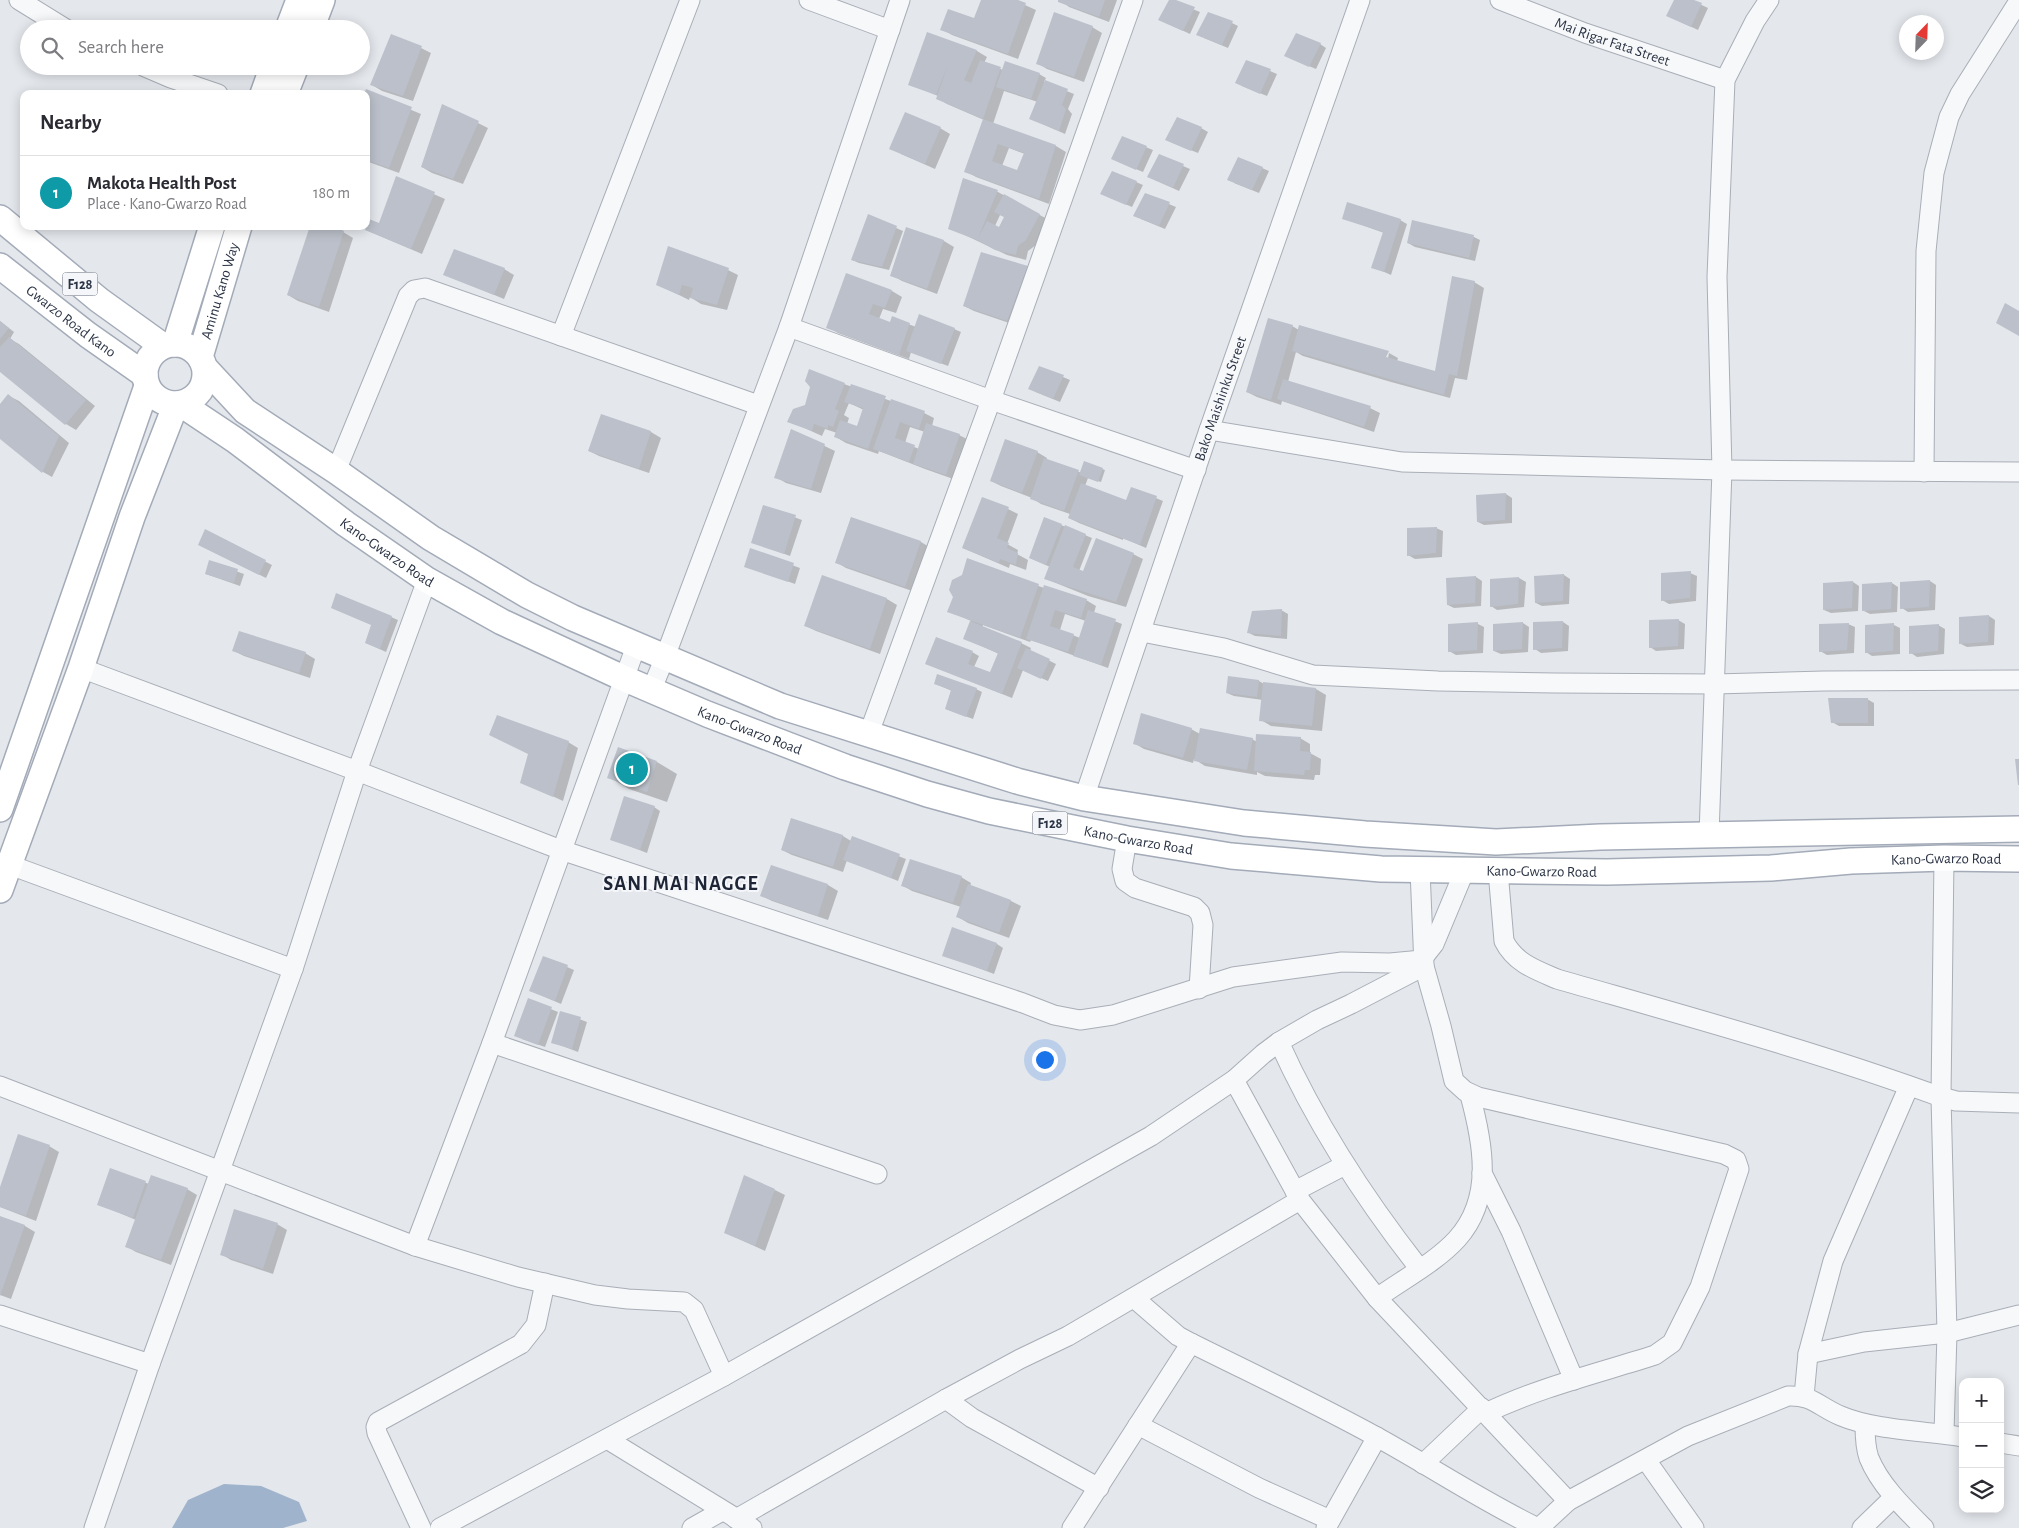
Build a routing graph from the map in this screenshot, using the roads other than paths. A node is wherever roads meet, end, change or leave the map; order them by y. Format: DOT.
graph roads {
  1 [pos="19,0"];
  2 [pos="299,0"];
  3 [pos="322,0"];
  4 [pos="690,0"];
  5 [pos="809,0"];
  6 [pos="900,0"];
  7 [pos="1133,0"];
  8 [pos="1360,0"];
  9 [pos="1500,0"];
  10 [pos="1769,0"];
  11 [pos="2017,8"];
  12 [pos="51,20"];
  13 [pos="291,20"];
  14 [pos="314,20"];
  15 [pos="890,30"];
  16 [pos="164,75"];
  17 [pos="270,75"];
  18 [pos="292,75"];
  19 [pos="1725,80"];
  20 [pos="206,90"];
  21 [pos="265,90"];
  22 [pos="287,90"];
  23 [pos="0,218"];
  24 [pos="211,230"];
  25 [pos="238,230"];
  26 [pos="0,266"];
  27 [pos="789,327"];
  28 [pos="561,336"];
  29 [pos="169,345"];
  30 [pos="203,363"];
  31 [pos="146,380"];
  32 [pos="992,400"];
  33 [pos="179,404"];
  34 [pos="758,405"];
  35 [pos="1209,430"];
  36 [pos="1196,470"];
  37 [pos="1722,470"];
  38 [pos="336,471"];
  39 [pos="1924,472"];
  40 [pos="2019,472"];
  41 [pos="427,580"];
  42 [pos="1142,632"];
  43 [pos="636,646"];
  44 [pos="665,658"];
  45 [pos="81,668"];
  46 [pos="623,678"];
  47 [pos="2019,680"];
  48 [pos="1715,684"];
  49 [pos="651,691"];
  50 [pos="869,733"];
  51 [pos="357,771"];
  52 [pos="1084,798"];
  53 [pos="1,801"];
  54 [pos="2019,830"];
  55 [pos="1709,835"];
  56 [pos="1127,839"];
  57 [pos="561,850"];
  58 [pos="1944,858"];
  59 [pos="2019,859"];
  60 [pos="10,865"];
  61 [pos="1420,870"];
  62 [pos="1498,871"];
  63 [pos="1464,872"];
  64 [pos="0,890"];
  65 [pos="1423,961"];
  66 [pos="293,969"];
  67 [pos="1199,989"];
  68 [pos="1279,1042"];
  69 [pos="492,1043"];
  70 [pos="1234,1080"];
  71 [pos="0,1086"];
  72 [pos="1910,1086"];
  73 [pos="1470,1095"];
  74 [pos="1941,1097"];
  75 [pos="2019,1103"];
  76 [pos="1345,1165"];
  77 [pos="221,1170"];
  78 [pos="1482,1173"];
  79 [pos="877,1174"];
  80 [pos="1298,1196"];
  81 [pos="414,1246"];
  82 [pos="1419,1268"];
  83 [pos="545,1284"];
  84 [pos="1134,1298"];
  85 [pos="1377,1298"];
  86 [pos="0,1315"];
  87 [pos="2019,1315"];
  88 [pos="1947,1333"];
  89 [pos="1191,1343"];
  90 [pos="1808,1354"];
  91 [pos="150,1364"];
  92 [pos="724,1376"];
  93 [pos="1574,1380"];
  94 [pos="1804,1396"];
  95 [pos="946,1399"];
  96 [pos="1484,1411"];
  97 [pos="1865,1424"];
  98 [pos="1138,1425"];
  99 [pos="1944,1434"];
  100 [pos="1959,1436"];
  101 [pos="1377,1437"];
  102 [pos="607,1439"];
  103 [pos="2004,1444"];
  104 [pos="2019,1446"];
  105 [pos="1646,1460"];
  106 [pos="1423,1464"];
  107 [pos="1099,1488"];
  108 [pos="1894,1497"];
  109 [pos="1568,1502"];
  110 [pos="736,1519"];
  111 [pos="1328,1524"];
  112 [pos="94,1528"];
  113 [pos="421,1528"];
  114 [pos="440,1528"];
  115 [pos="692,1528"];
  116 [pos="1072,1528"];
  117 [pos="1538,1528"];
  118 [pos="1694,1528"];
  119 [pos="1862,1528"];
  120 [pos="1924,1528"];
  1 -- 12 [label="street"];
  2 -- 13 [label="main road"];
  3 -- 14 [label="main road"];
  4 -- 28 [label="street"];
  5 -- 15 [label="street"];
  6 -- 15 [label="street"];
  7 -- 32 [label="street"];
  8 -- 35 [label="street, Bako Maishinku Street"];
  9 -- 19 [label="street, Mai Rigar Fata Street"];
  10 -- 19 [label="street"];
  11 -- 39 [label="street"];
  15 -- 27 [label="street"];
  16 -- 20 [label="street"];
  17 -- 21 [label="main road"];
  18 -- 22 [label="main road"];
  19 -- 37 [label="street"];
  23 -- 29 [label="main road, F128"];
  24 -- 29 [label="main road, Aminu Kano Way"];
  25 -- 30 [label="main road, Aminu Kano Way"];
  26 -- 31 [label="main road, Gwarzo Road Kano / F128"];
  27 -- 32 [label="street"];
  27 -- 34 [label="street"];
  28 -- 34 [label="street"];
  28 -- 38 [label="street"];
  29 -- 30 [label="main road, F128"];
  29 -- 31 [label="main road"];
  30 -- 33 [label="main road"];
  30 -- 38 [label="main road, Kano-Gwarzo Road / F128"];
  31 -- 33 [label="main road, F128"];
  31 -- 53 [label="main road"];
  32 -- 36 [label="street"];
  32 -- 50 [label="street"];
  33 -- 41 [label="main road, Kano-Gwarzo Road / F128"];
  33 -- 45 [label="main road"];
  34 -- 44 [label="street"];
  35 -- 36 [label="street, Bako Maishinku Street"];
  35 -- 37 [label="street"];
  36 -- 42 [label="street, Bako Maishinku Street"];
  37 -- 39 [label="street"];
  37 -- 48 [label="street"];
  38 -- 43 [label="main road, Kano-Gwarzo Road / F128"];
  39 -- 40 [label="street"];
  41 -- 46 [label="main road, Kano-Gwarzo Road / F128"];
  41 -- 51 [label="street"];
  42 -- 48 [label="street"];
  42 -- 52 [label="street, Bako Maishinku Street"];
  43 -- 44 [label="main road, Kano-Gwarzo Road / F128"];
  43 -- 46 [label="street"];
  44 -- 49 [label="street"];
  44 -- 50 [label="main road, Kano-Gwarzo Road / F128"];
  45 -- 51 [label="street"];
  45 -- 60 [label="main road"];
  46 -- 49 [label="main road, Kano-Gwarzo Road / F128"];
  46 -- 57 [label="street"];
  47 -- 48 [label="street"];
  48 -- 55 [label="street"];
  49 -- 56 [label="main road, Kano-Gwarzo Road / F128"];
  50 -- 52 [label="main road, Kano-Gwarzo Road / F128"];
  51 -- 57 [label="street"];
  51 -- 66 [label="street"];
  52 -- 55 [label="main road, Kano-Gwarzo Road / F128"];
  54 -- 55 [label="main road, Kano-Gwarzo Road / F128"];
  56 -- 61 [label="main road, Kano-Gwarzo Road / F128"];
  56 -- 67 [label="street"];
  57 -- 67 [label="street"];
  57 -- 69 [label="street"];
  58 -- 59 [label="main road, Kano-Gwarzo Road / F128"];
  58 -- 62 [label="main road, Kano-Gwarzo Road / F128"];
  58 -- 74 [label="street"];
  60 -- 64 [label="main road"];
  60 -- 66 [label="street"];
  61 -- 63 [label="main road, Kano-Gwarzo Road / F128"];
  61 -- 65 [label="street"];
  62 -- 63 [label="main road, Kano-Gwarzo Road / F128"];
  62 -- 72 [label="street"];
  63 -- 65 [label="street"];
  65 -- 67 [label="street"];
  65 -- 68 [label="street"];
  65 -- 73 [label="street"];
  66 -- 77 [label="street"];
  68 -- 70 [label="street"];
  68 -- 76 [label="street"];
  69 -- 79 [label="street"];
  69 -- 81 [label="street"];
  70 -- 80 [label="street"];
  70 -- 92 [label="street"];
  71 -- 77 [label="street"];
  72 -- 74 [label="street"];
  72 -- 90 [label="street"];
  73 -- 78 [label="street"];
  73 -- 93 [label="street"];
  74 -- 75 [label="street"];
  74 -- 88 [label="street"];
  76 -- 80 [label="street"];
  76 -- 82 [label="street"];
  77 -- 81 [label="street"];
  77 -- 91 [label="street"];
  78 -- 82 [label="street"];
  78 -- 93 [label="street"];
  80 -- 84 [label="street"];
  80 -- 85 [label="street"];
  81 -- 83 [label="street"];
  82 -- 85 [label="street"];
  83 -- 92 [label="street"];
  83 -- 113 [label="street"];
  84 -- 89 [label="street"];
  84 -- 95 [label="street"];
  85 -- 96 [label="street"];
  86 -- 91 [label="street"];
  87 -- 88 [label="street"];
  88 -- 90 [label="street"];
  88 -- 99 [label="street"];
  89 -- 98 [label="street"];
  89 -- 101 [label="street"];
  90 -- 94 [label="street"];
  91 -- 112 [label="street"];
  92 -- 102 [label="street"];
  93 -- 96 [label="street"];
  94 -- 97 [label="street"];
  94 -- 105 [label="street"];
  95 -- 107 [label="street"];
  95 -- 110 [label="street"];
  96 -- 106 [label="street"];
  96 -- 109 [label="street"];
  97 -- 99 [label="street"];
  97 -- 108 [label="street"];
  98 -- 107 [label="street"];
  98 -- 111 [label="street"];
  99 -- 100 [label="street"];
  101 -- 106 [label="street"];
  101 -- 111 [label="street"];
  102 -- 110 [label="street"];
  102 -- 114 [label="street"];
  103 -- 104 [label="street"];
  105 -- 109 [label="street"];
  105 -- 118 [label="street"];
  106 -- 117 [label="street"];
  107 -- 116 [label="street"];
  108 -- 119 [label="street"];
  108 -- 120 [label="street"];
  109 -- 117 [label="street"];
  110 -- 115 [label="street"];
}
